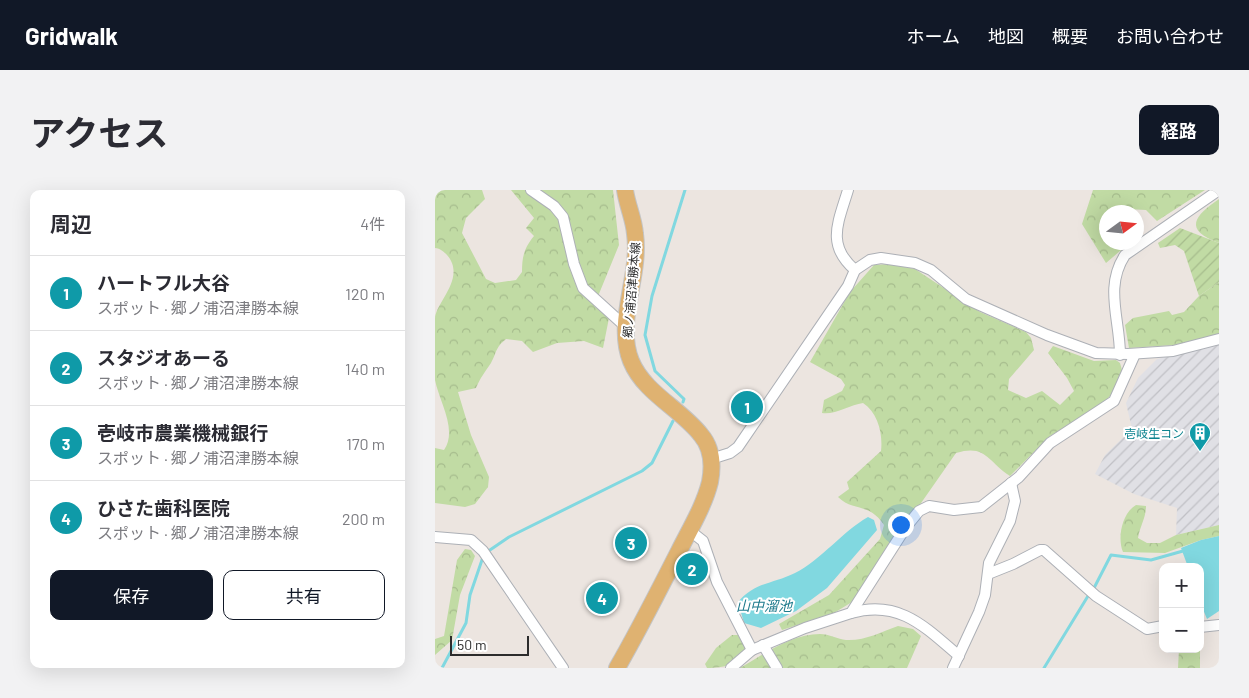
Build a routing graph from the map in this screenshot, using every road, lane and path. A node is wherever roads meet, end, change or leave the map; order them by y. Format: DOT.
graph roads {
  1 [pos="531,190"];
  2 [pos="625,190"];
  3 [pos="848,190"];
  4 [pos="1219,190"];
  5 [pos="855,270"];
  6 [pos="626,327"];
  7 [pos="1219,339"];
  8 [pos="1135,354"];
  9 [pos="1120,355"];
  10 [pos="711,459"];
  11 [pos="1011,483"];
  12 [pos="689,530"];
  13 [pos="435,537"];
  14 [pos="988,574"];
  15 [pos="851,613"];
  16 [pos="1219,625"];
  17 [pos="1159,627"];
  18 [pos="1204,627"];
  19 [pos="763,645"];
  20 [pos="751,650"];
  21 [pos="959,656"];
  22 [pos="563,668"];
  23 [pos="617,668"];
  24 [pos="731,668"];
  25 [pos="777,668"];
  26 [pos="953,668"];
  1 -- 6 [label="street"];
  2 -- 6 [label="main road, 郷ノ浦沼津勝本線"];
  3 -- 5 [label="street"];
  4 -- 9 [label="street"];
  5 -- 9 [label="street"];
  5 -- 10 [label="street"];
  6 -- 10 [label="main road, 郷ノ浦沼津勝本線"];
  7 -- 8 [label="street"];
  8 -- 9 [label="street"];
  8 -- 11 [label="street"];
  10 -- 12 [label="main road, 郷ノ浦沼津勝本線"];
  11 -- 14 [label="street"];
  11 -- 15 [label="street"];
  12 -- 20 [label="street"];
  12 -- 23 [label="main road, 郷ノ浦沼津勝本線"];
  13 -- 22 [label="street"];
  14 -- 17 [label="street"];
  14 -- 21 [label="street"];
  15 -- 19 [label="street"];
  15 -- 21 [label="street"];
  16 -- 18 [label="street"];
  19 -- 20 [label="street"];
  19 -- 25 [label="street"];
  20 -- 24 [label="street"];
  21 -- 26 [label="street"];
}
